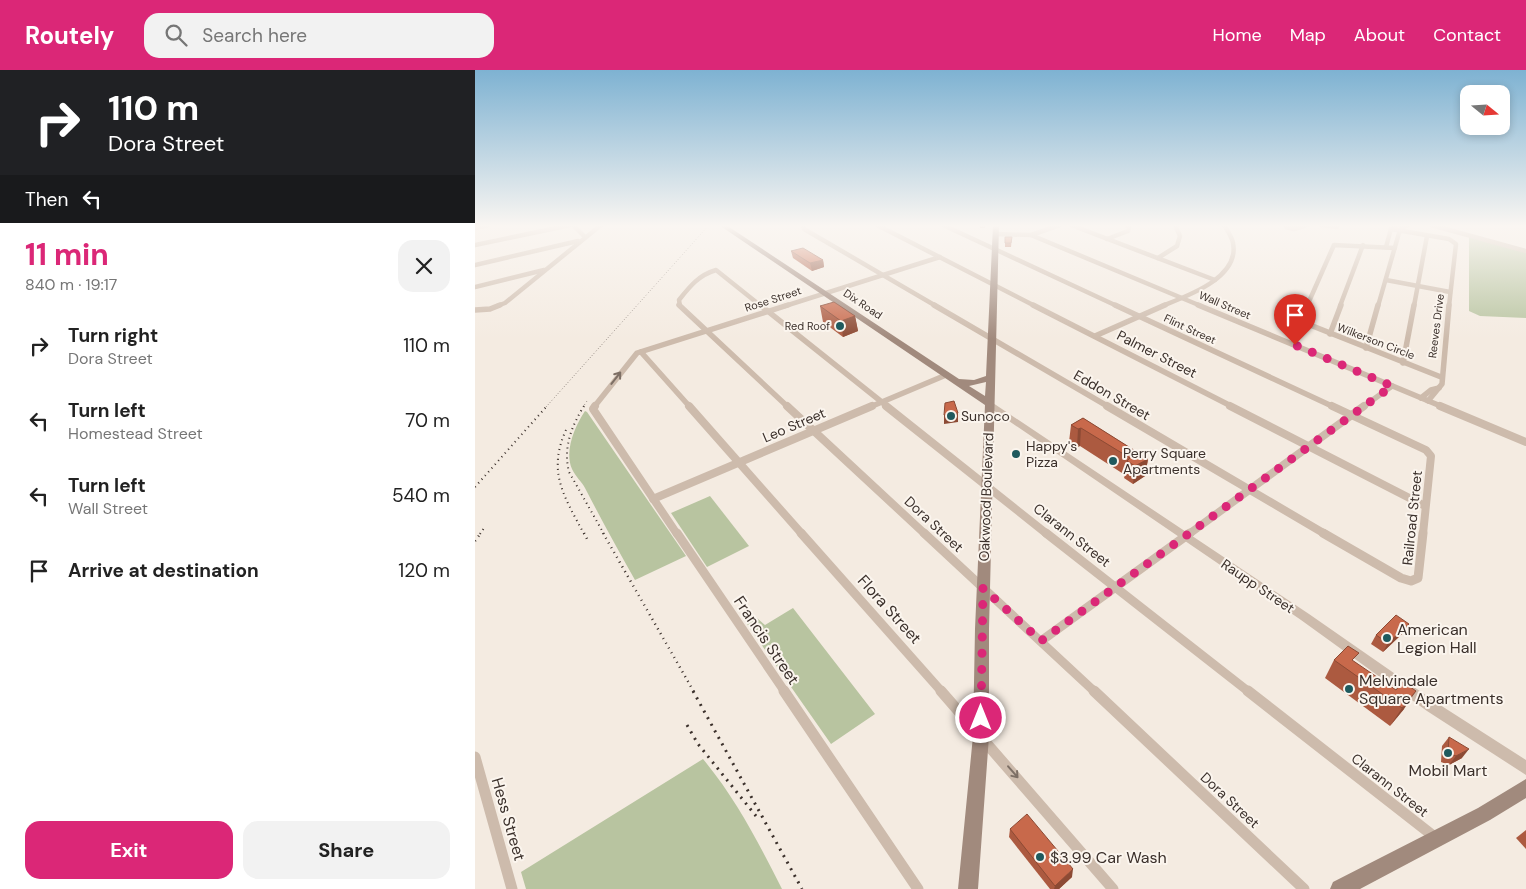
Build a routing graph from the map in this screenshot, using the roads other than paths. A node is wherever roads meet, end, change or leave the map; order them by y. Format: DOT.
graph roads {
  1 [pos="553,263"];
  2 [pos="779,263"];
  3 [pos="865,263"];
  4 [pos="921,263"];
  5 [pos="952,263"];
  6 [pos="996,263"];
  7 [pos="1026,263"];
  8 [pos="1099,263"];
  9 [pos="1172,263"];
  10 [pos="1230,263"];
  11 [pos="1326,263"];
  12 [pos="1356,263"];
  13 [pos="1390,263"];
  14 [pos="1422,263"];
  15 [pos="1454,263"];
  16 [pos="546,269"];
  17 [pos="715,270"];
  18 [pos="885,275"];
  19 [pos="1215,280"];
  20 [pos="1385,280"];
  21 [pos="995,285"];
  22 [pos="475,286"];
  23 [pos="1418,286"];
  24 [pos="1450,292"];
  25 [pos="825,294"];
  26 [pos="1182,298"];
  27 [pos="478,310"];
  28 [pos="766,312"];
  29 [pos="1139,316"];
  30 [pos="707,331"];
  31 [pos="1330,334"];
  32 [pos="1095,336"];
  33 [pos="992,339"];
  34 [pos="1366,348"];
  35 [pos="641,352"];
  36 [pos="1403,363"];
  37 [pos="946,375"];
  38 [pos="1441,377"];
  39 [pos="991,378"];
  40 [pos="955,381"];
  41 [pos="1392,386"];
  42 [pos="1439,388"];
  43 [pos="1421,398"];
  44 [pos="1428,401"];
  45 [pos="881,402"];
  46 [pos="990,404"];
  47 [pos="1351,415"];
  48 [pos="814,430"];
  49 [pos="1526,442"];
  50 [pos="1308,446"];
  51 [pos="1429,452"];
  52 [pos="738,462"];
  53 [pos="986,485"];
  54 [pos="1250,489"];
  55 [pos="653,498"];
  56 [pos="1425,506"];
  57 [pos="1186,537"];
  58 [pos="1411,581"];
  59 [pos="1117,587"];
  60 [pos="983,588"];
  61 [pos="1041,641"];
  62 [pos="981,736"];
  63 [pos="475,757"];
  64 [pos="1526,768"];
  65 [pos="1526,788"];
  66 [pos="1436,838"];
  67 [pos="512,889"];
  68 [pos="918,889"];
  69 [pos="968,889"];
  70 [pos="1113,889"];
  71 [pos="1304,889"];
  72 [pos="1340,889"];
  1 -- 16 [label="street"];
  2 -- 25 [label="main road, Dix Road"];
  3 -- 18 [label="street, Eddon Street"];
  4 -- 18 [label="street, Rose Street"];
  5 -- 21 [label="street, Palmer Street"];
  6 -- 21 [label="main road, Oakwood Boulevard"];
  7 -- 29 [label="street, Flint Street"];
  8 -- 26 [label="street, Wall Street"];
  9 -- 19 [label="street"];
  10 -- 19 [label="street"];
  11 -- 31 [label="street, Wilkerson Circle"];
  12 -- 31 [label="street"];
  13 -- 20 [label="street"];
  14 -- 23 [label="street"];
  15 -- 24 [label="street, Reeves Drive"];
  16 -- 22 [label="street"];
  16 -- 27 [label="street"];
  17 -- 28 [label="street, Clarann Street"];
  17 -- 30 [label="street, Dora Street"];
  18 -- 25 [label="street, Rose Street"];
  18 -- 33 [label="street, Eddon Street"];
  19 -- 26 [label="street"];
  20 -- 23 [label="street"];
  20 -- 34 [label="street"];
  21 -- 32 [label="street, Palmer Street"];
  21 -- 33 [label="main road, Oakwood Boulevard"];
  23 -- 24 [label="street"];
  23 -- 36 [label="street"];
  24 -- 38 [label="street, Reeves Drive"];
  25 -- 28 [label="street, Rose Street"];
  25 -- 37 [label="main road, Dix Road"];
  26 -- 29 [label="street"];
  26 -- 41 [label="street, Wall Street"];
  28 -- 30 [label="street, Rose Street"];
  28 -- 45 [label="street, Clarann Street"];
  29 -- 32 [label="street"];
  29 -- 47 [label="street, Flint Street"];
  30 -- 35 [label="street, Rose Street"];
  30 -- 48 [label="street, Dora Street"];
  31 -- 34 [label="street, Wilkerson Circle"];
  32 -- 50 [label="street, Palmer Street"];
  33 -- 39 [label="main road, Oakwood Boulevard"];
  33 -- 54 [label="street, Eddon Street"];
  34 -- 36 [label="street, Wilkerson Circle"];
  35 -- 52 [label="street, Flora Street"];
  55 -- 35 [label="street, Francis Street, one-way"];
  36 -- 38 [label="street, Wilkerson Circle"];
  37 -- 40 [label="main road, Dix Road"];
  37 -- 45 [label="street, Leo Street"];
  38 -- 42 [label="street, Reeves Drive"];
  39 -- 40 [label="main road"];
  39 -- 46 [label="main road, Oakwood Boulevard"];
  40 -- 46 [label="main road, Dix Road"];
  41 -- 43 [label="street, Wall Street"];
  41 -- 47 [label="street"];
  42 -- 43 [label="street"];
  42 -- 44 [label="street, Reeves Drive"];
  43 -- 44 [label="street, Wall Street"];
  44 -- 49 [label="street, Wall Street"];
  45 -- 48 [label="street, Leo Street"];
  45 -- 53 [label="street, Clarann Street"];
  46 -- 53 [label="main road, Oakwood Boulevard"];
  46 -- 57 [label="street, Raupp Street"];
  47 -- 50 [label="street"];
  47 -- 51 [label="street, Flint Street"];
  48 -- 52 [label="street, Leo Street"];
  48 -- 60 [label="street, Dora Street"];
  50 -- 54 [label="street"];
  50 -- 56 [label="street, Palmer Street"];
  51 -- 56 [label="street, Railroad Street"];
  52 -- 55 [label="street, Leo Street"];
  52 -- 62 [label="street, Flora Street"];
  53 -- 59 [label="street, Clarann Street"];
  53 -- 60 [label="main road, Oakwood Boulevard"];
  54 -- 57 [label="street"];
  54 -- 58 [label="street, Eddon Street"];
  55 -- 68 [label="street, Francis Street"];
  56 -- 58 [label="street, Railroad Street"];
  57 -- 59 [label="street"];
  57 -- 64 [label="street, Raupp Street"];
  59 -- 61 [label="street"];
  59 -- 66 [label="street, Clarann Street"];
  60 -- 61 [label="street, Dora Street"];
  60 -- 62 [label="main road, Oakwood Boulevard"];
  61 -- 71 [label="street, Dora Street"];
  62 -- 69 [label="main road, Oakwood Boulevard"];
  62 -- 70 [label="street, Flora Street, one-way"];
  63 -- 67 [label="street, Hess Street"];
  65 -- 66 [label="main road"];
  66 -- 72 [label="main road"];
}
